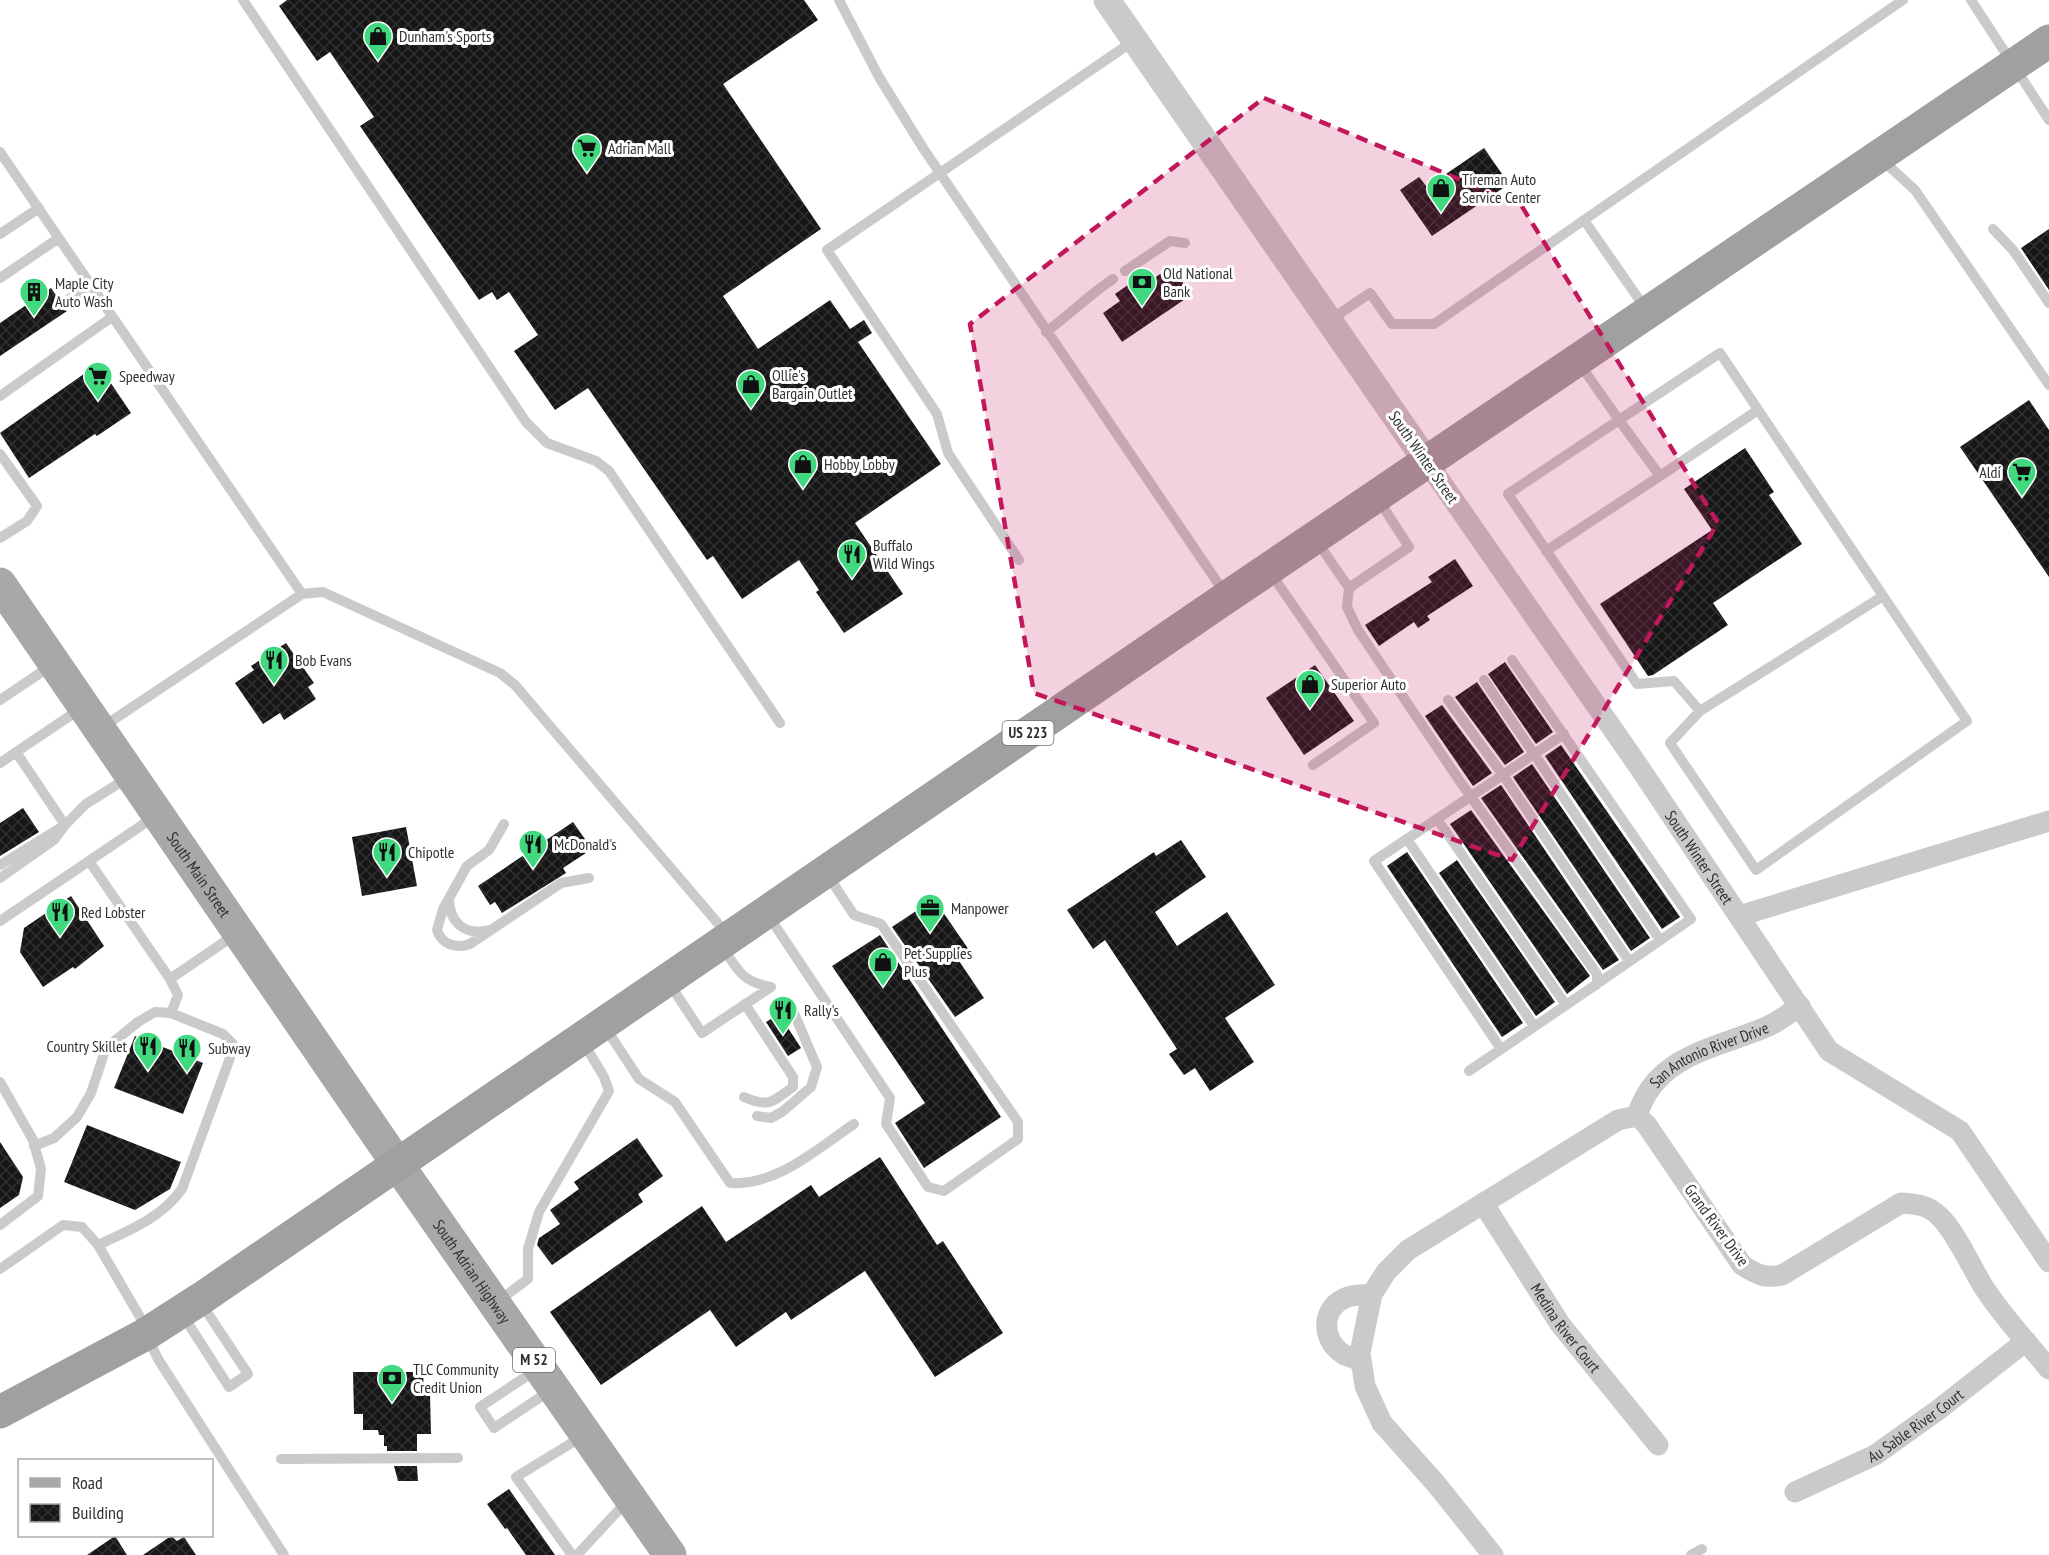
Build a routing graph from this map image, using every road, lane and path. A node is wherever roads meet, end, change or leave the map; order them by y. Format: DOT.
graph roads {
  1 [pos="243,0"];
  2 [pos="839,0"];
  3 [pos="1107,0"];
  4 [pos="1903,0"];
  5 [pos="1971,0"];
  6 [pos="1135,40"];
  7 [pos="2049,41"];
  8 [pos="2014,64"];
  9 [pos="2049,120"];
  10 [pos="0,152"];
  11 [pos="1879,156"];
  12 [pos="940,174"];
  13 [pos="39,208"];
  14 [pos="1584,220"];
  15 [pos="1993,229"];
  16 [pos="0,234"];
  17 [pos="59,238"];
  18 [pos="1185,243"];
  19 [pos="1125,271"];
  20 [pos="0,278"];
  21 [pos="1113,279"];
  22 [pos="91,284"];
  23 [pos="2049,303"];
  24 [pos="62,304"];
  25 [pos="1648,313"];
  26 [pos="112,317"];
  27 [pos="1329,321"];
  28 [pos="1046,332"];
  29 [pos="1577,361"];
  30 [pos="2049,385"];
  31 [pos="0,396"];
  32 [pos="1758,410"];
  33 [pos="1619,420"];
  34 [pos="0,454"];
  35 [pos="1427,462"];
  36 [pos="1660,476"];
  37 [pos="1377,496"];
  38 [pos="0,538"];
  39 [pos="1314,538"];
  40 [pos="1546,551"];
  41 [pos="1019,560"];
  42 [pos="1268,569"];
  43 [pos="0,584"];
  44 [pos="1349,588"];
  45 [pos="302,594"];
  46 [pos="1883,596"];
  47 [pos="1227,597"];
  48 [pos="1512,660"];
  49 [pos="54,664"];
  50 [pos="1484,680"];
  51 [pos="0,700"];
  52 [pos="1448,700"];
  53 [pos="1700,711"];
  54 [pos="91,719"];
  55 [pos="780,723"];
  56 [pos="1564,734"];
  57 [pos="16,752"];
  58 [pos="1533,754"];
  59 [pos="0,763"];
  60 [pos="1313,765"];
  61 [pos="1503,775"];
  62 [pos="130,776"];
  63 [pos="1471,796"];
  64 [pos="157,815"];
  65 [pos="1437,819"];
  66 [pos="2049,821"];
  67 [pos="504,824"];
  68 [pos="65,825"];
  69 [pos="1407,839"];
  70 [pos="89,861"];
  71 [pos="0,865"];
  72 [pos="825,872"];
  73 [pos="0,878"];
  74 [pos="589,878"];
  75 [pos="449,898"];
  76 [pos="766,912"];
  77 [pos="1739,916"];
  78 [pos="0,921"];
  79 [pos="495,928"];
  80 [pos="238,933"];
  81 [pos="725,940"];
  82 [pos="1660,940"];
  83 [pos="1629,961"];
  84 [pos="170,979"];
  85 [pos="667,980"];
  86 [pos="1597,984"];
  87 [pos="746,1004"];
  88 [pos="1566,1005"];
  89 [pos="1800,1006"];
  90 [pos="171,1013"];
  91 [pos="794,1013"];
  92 [pos="1534,1026"];
  93 [pos="592,1032"];
  94 [pos="1501,1049"];
  95 [pos="1469,1071"];
  96 [pos="0,1082"];
  97 [pos="744,1097"];
  98 [pos="757,1116"];
  99 [pos="1637,1116"];
  100 [pos="854,1124"];
  101 [pos="34,1146"];
  102 [pos="398,1165"];
  103 [pos="1483,1203"];
  104 [pos="0,1225"];
  105 [pos="98,1245"];
  106 [pos="2049,1262"];
  107 [pos="0,1269"];
  108 [pos="1372,1294"];
  109 [pos="495,1304"];
  110 [pos="190,1306"];
  111 [pos="147,1333"];
  112 [pos="2026,1341"];
  113 [pos="1361,1360"];
  114 [pos="2049,1369"];
  115 [pos="546,1378"];
  116 [pos="0,1412"];
  117 [pos="586,1435"];
  118 [pos="1658,1445"];
  119 [pos="458,1458"];
  120 [pos="281,1460"];
  121 [pos="1795,1492"];
  122 [pos="630,1499"];
  123 [pos="1702,1549"];
  124 [pos="284,1555"];
  125 [pos="572,1555"];
  126 [pos="577,1555"];
  127 [pos="670,1555"];
  128 [pos="1493,1555"];
  129 [pos="1691,1555"];
  1 -- 55 [label="lane"];
  2 -- 12 [label="lane"];
  3 -- 6 [label="street, South Winter Street"];
  4 -- 14 [label="lane"];
  5 -- 8 [label="lane"];
  6 -- 12 [label="lane"];
  6 -- 27 [label="street, South Winter Street"];
  7 -- 8 [label="highway, US 223"];
  8 -- 9 [label="lane"];
  8 -- 11 [label="highway, US 223"];
  10 -- 13 [label="lane"];
  11 -- 25 [label="highway, US 223"];
  11 -- 30 [label="lane"];
  12 -- 28 [label="lane"];
  12 -- 41 [label="lane"];
  13 -- 16 [label="lane"];
  13 -- 17 [label="lane"];
  14 -- 25 [label="lane"];
  14 -- 27 [label="lane"];
  15 -- 23 [label="lane"];
  17 -- 20 [label="lane"];
  17 -- 22 [label="lane"];
  18 -- 19 [label="lane"];
  21 -- 28 [label="lane"];
  22 -- 24 [label="lane"];
  22 -- 26 [label="lane"];
  25 -- 29 [label="highway, US 223"];
  26 -- 31 [label="lane"];
  26 -- 45 [label="lane"];
  27 -- 35 [label="street, South Winter Street"];
  28 -- 47 [label="lane"];
  29 -- 33 [label="lane"];
  29 -- 35 [label="highway, US 223"];
  32 -- 33 [label="lane"];
  32 -- 36 [label="lane"];
  32 -- 46 [label="lane"];
  33 -- 36 [label="lane"];
  33 -- 40 [label="lane"];
  34 -- 38 [label="lane"];
  35 -- 37 [label="highway, US 223"];
  35 -- 77 [label="street, South Winter Street"];
  36 -- 40 [label="lane"];
  37 -- 39 [label="highway, US 223"];
  37 -- 44 [label="lane"];
  39 -- 42 [label="highway, US 223"];
  39 -- 44 [label="lane"];
  40 -- 53 [label="lane"];
  42 -- 47 [label="highway, US 223"];
  42 -- 60 [label="lane"];
  43 -- 49 [label="main road, South Main Street"];
  44 -- 63 [label="lane"];
  45 -- 54 [label="lane"];
  45 -- 81 [label="lane"];
  46 -- 53 [label="lane"];
  46 -- 53 [label="lane"];
  47 -- 72 [label="highway, US 223"];
  48 -- 56 [label="lane"];
  49 -- 51 [label="lane"];
  49 -- 54 [label="main road, South Main Street"];
  50 -- 58 [label="lane"];
  52 -- 61 [label="lane"];
  54 -- 57 [label="lane"];
  54 -- 62 [label="main road, South Main Street"];
  56 -- 58 [label="lane"];
  56 -- 82 [label="lane"];
  57 -- 59 [label="lane"];
  57 -- 68 [label="lane"];
  58 -- 61 [label="lane"];
  58 -- 82 [label="lane"];
  61 -- 63 [label="lane"];
  61 -- 83 [label="lane"];
  62 -- 64 [label="main road, South Main Street"];
  62 -- 68 [label="lane"];
  63 -- 65 [label="lane"];
  63 -- 86 [label="lane"];
  64 -- 70 [label="lane"];
  64 -- 80 [label="main road, South Main Street"];
  65 -- 69 [label="lane"];
  65 -- 88 [label="lane"];
  66 -- 77 [label="street, South Winter Street"];
  67 -- 75 [label="lane"];
  68 -- 71 [label="lane"];
  68 -- 73 [label="lane"];
  69 -- 92 [label="lane"];
  69 -- 94 [label="lane"];
  70 -- 78 [label="lane"];
  70 -- 84 [label="lane"];
  72 -- 76 [label="highway, US 223"];
  72 -- 76 [label="lane"];
  74 -- 79 [label="lane"];
  75 -- 79 [label="lane"];
  75 -- 79 [label="lane"];
  76 -- 81 [label="highway, US 223"];
  77 -- 89 [label="street, South Winter Street"];
  80 -- 84 [label="lane"];
  80 -- 102 [label="main road, South Main Street"];
  81 -- 85 [label="highway, US 223"];
  81 -- 87 [label="lane"];
  82 -- 83 [label="lane"];
  83 -- 86 [label="lane"];
  84 -- 90 [label="lane"];
  85 -- 87 [label="lane"];
  85 -- 93 [label="highway, US 223"];
  86 -- 88 [label="lane"];
  87 -- 97 [label="lane"];
  88 -- 92 [label="lane"];
  89 -- 99 [label="street, San Antonio River Drive"];
  89 -- 106 [label="street, South Winter Street"];
  90 -- 101 [label="lane"];
  90 -- 105 [label="lane"];
  91 -- 98 [label="lane"];
  92 -- 94 [label="lane"];
  93 -- 100 [label="lane"];
  93 -- 102 [label="highway, US 223"];
  93 -- 109 [label="lane"];
  94 -- 95 [label="lane"];
  96 -- 101 [label="lane"];
  99 -- 103 [label="street"];
  99 -- 112 [label="street, Grand River Drive"];
  101 -- 104 [label="lane"];
  102 -- 109 [label="main road, South Adrian Highway / M 52"];
  102 -- 110 [label="highway, US 223"];
  103 -- 108 [label="street"];
  103 -- 118 [label="street, Medina River Court"];
  105 -- 107 [label="lane"];
  105 -- 111 [label="lane"];
  108 -- 113 [label="street"];
  108 -- 113 [label="street"];
  109 -- 115 [label="main road, South Adrian Highway / M 52"];
  110 -- 110 [label="lane"];
  110 -- 111 [label="highway, US 223"];
  111 -- 116 [label="highway, US 223"];
  111 -- 124 [label="lane"];
  112 -- 114 [label="street, Grand River Drive"];
  112 -- 121 [label="street, Au Sable River Court"];
  113 -- 128 [label="street"];
  115 -- 115 [label="lane"];
  115 -- 117 [label="main road, South Adrian Highway / M 52"];
  117 -- 122 [label="main road, South Adrian Highway / M 52"];
  117 -- 125 [label="lane"];
  119 -- 120 [label="lane"];
  122 -- 126 [label="lane"];
  122 -- 127 [label="main road, South Adrian Highway / M 52"];
  123 -- 129 [label="lane"];
}
